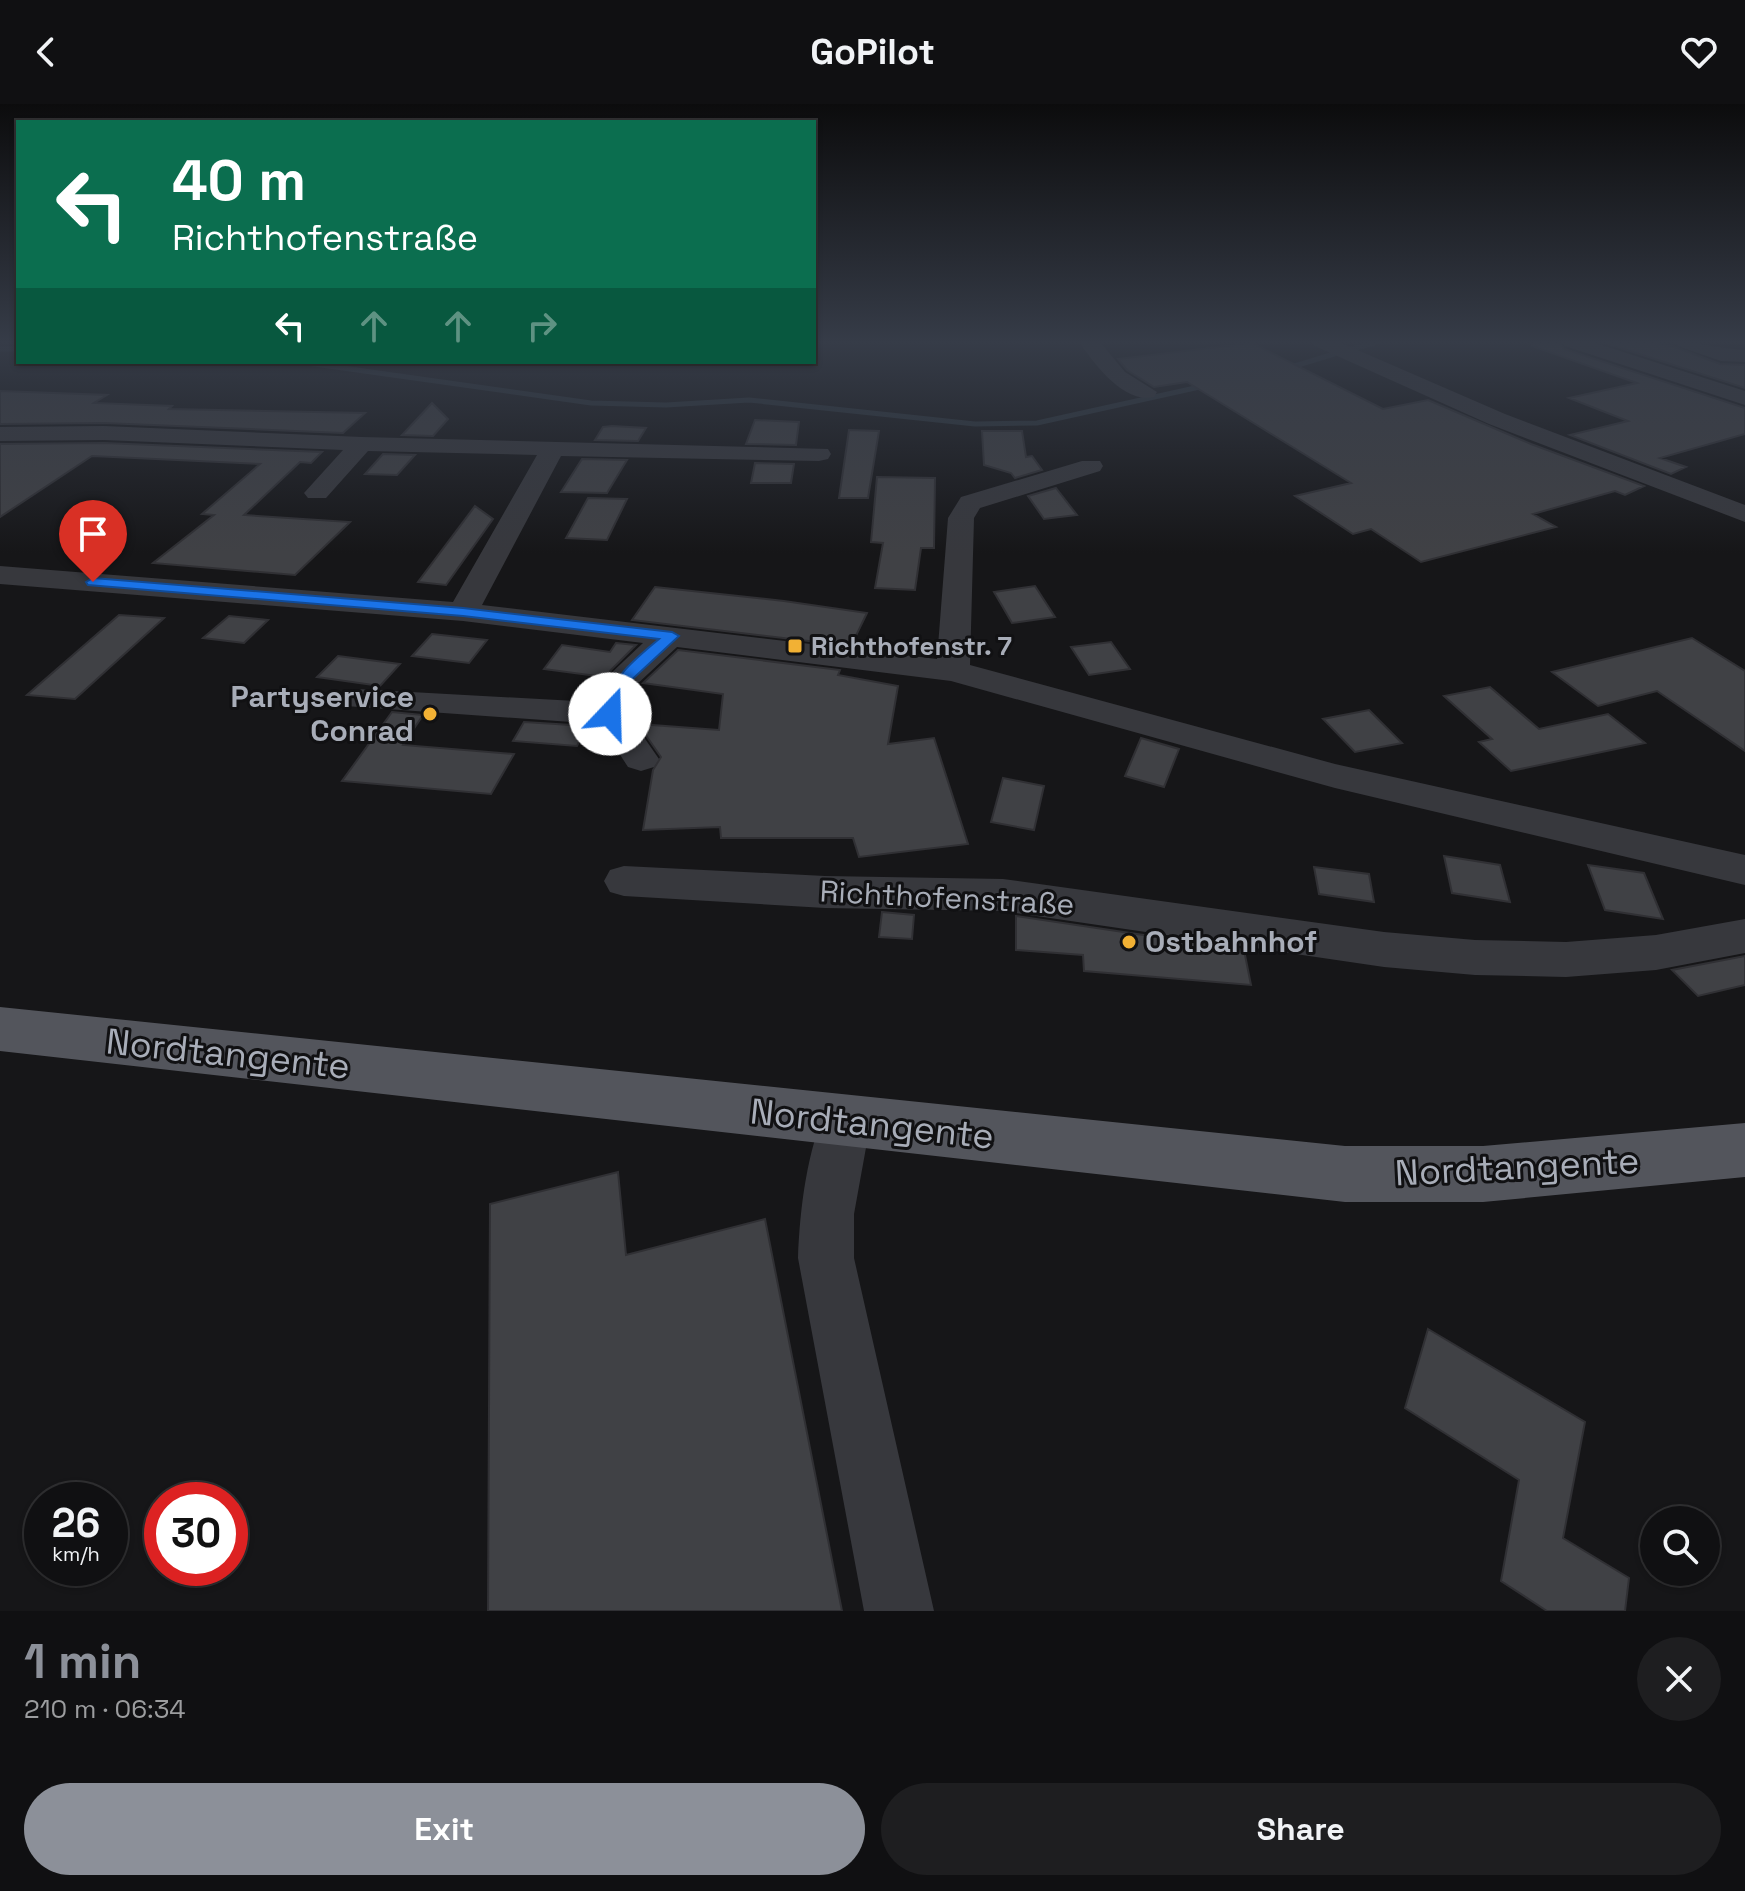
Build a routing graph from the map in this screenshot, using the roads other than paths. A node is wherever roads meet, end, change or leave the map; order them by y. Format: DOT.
graph roads {
  1 [pos="1482,412"];
  2 [pos="0,434"];
  3 [pos="362,444"];
  4 [pos="552,449"];
  5 [pos="819,454"];
  6 [pos="1091,466"];
  7 [pos="317,493"];
  8 [pos="1745,514"];
  9 [pos="0,575"];
  10 [pos="463,612"];
  11 [pos="672,636"];
  12 [pos="953,671"];
  13 [pos="357,699"];
  14 [pos="610,714"];
  15 [pos="641,759"];
  16 [pos="1745,870"];
  17 [pos="624,881"];
  18 [pos="1745,936"];
  19 [pos="0,1029"];
  20 [pos="846,1120"];
  21 [pos="1745,1150"];
  22 [pos="899,1611"];
  1 -- 8 [label="street"];
  2 -- 3 [label="street"];
  3 -- 4 [label="street"];
  3 -- 7 [label="street"];
  4 -- 5 [label="street"];
  4 -- 10 [label="street"];
  6 -- 12 [label="street"];
  9 -- 10 [label="street"];
  10 -- 11 [label="street"];
  11 -- 12 [label="street"];
  11 -- 14 [label="street"];
  12 -- 16 [label="street"];
  13 -- 14 [label="street"];
  14 -- 15 [label="street"];
  17 -- 18 [label="street, Richthofenstraße"];
  19 -- 20 [label="main road, Nordtangente"];
  20 -- 21 [label="main road, Nordtangente"];
  20 -- 22 [label="street"];
}
